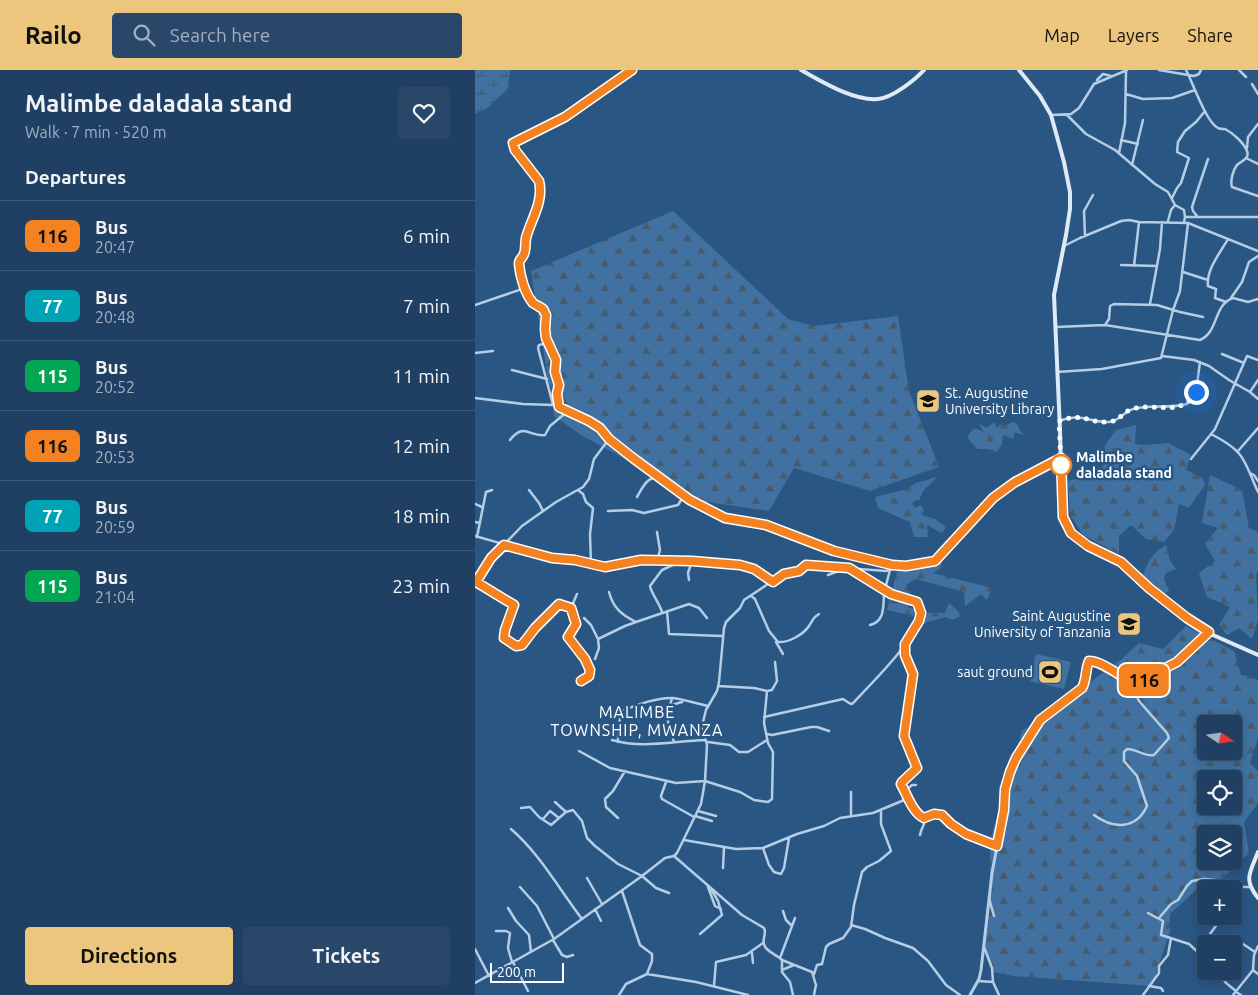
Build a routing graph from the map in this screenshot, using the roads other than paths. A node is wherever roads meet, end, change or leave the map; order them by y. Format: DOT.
graph roads {
  1 [pos="632,70"];
  2 [pos="801,70"];
  3 [pos="924,70"];
  4 [pos="1020,70"];
  5 [pos="1127,70"];
  6 [pos="1159,70"];
  7 [pos="1186,70"];
  8 [pos="1201,70"];
  9 [pos="1239,70"];
  10 [pos="1189,76"];
  11 [pos="1246,77"];
  12 [pos="1252,84"];
  13 [pos="1195,90"];
  14 [pos="1126,94"];
  15 [pos="1258,94"];
  16 [pos="1205,111"];
  17 [pos="1051,115"];
  18 [pos="1067,115"];
  19 [pos="1143,120"];
  20 [pos="1258,124"];
  21 [pos="1121,140"];
  22 [pos="1138,144"];
  23 [pos="1247,150"];
  24 [pos="1119,153"];
  25 [pos="1246,158"];
  26 [pos="1208,159"];
  27 [pos="1258,164"];
  28 [pos="1132,165"];
  29 [pos="1093,195"];
  30 [pos="1258,196"];
  31 [pos="1173,198"];
  32 [pos="1175,205"];
  33 [pos="1185,217"];
  34 [pos="1198,217"];
  35 [pos="1258,217"];
  36 [pos="1167,221"];
  37 [pos="1139,222"];
  38 [pos="1162,222"];
  39 [pos="1183,222"];
  40 [pos="1188,223"];
  41 [pos="1085,236"];
  42 [pos="1228,239"];
  43 [pos="1064,246"];
  44 [pos="1258,251"];
  45 [pos="1258,256"];
  46 [pos="1121,265"];
  47 [pos="1134,266"];
  48 [pos="1157,266"];
  49 [pos="1182,272"];
  50 [pos="1208,280"];
  51 [pos="525,288"];
  52 [pos="1231,298"];
  53 [pos="1258,298"];
  54 [pos="1225,302"];
  55 [pos="1149,304"];
  56 [pos="475,305"];
  57 [pos="1173,310"];
  58 [pos="1203,317"];
  59 [pos="1105,325"];
  60 [pos="1055,327"];
  61 [pos="1167,334"];
  62 [pos="548,343"];
  63 [pos="493,351"];
  64 [pos="475,353"];
  65 [pos="1222,354"];
  66 [pos="1162,356"];
  67 [pos="1258,360"];
  68 [pos="1200,362"];
  69 [pos="1244,363"];
  70 [pos="511,370"];
  71 [pos="1057,372"];
  72 [pos="547,379"];
  73 [pos="1258,380"];
  74 [pos="1234,384"];
  75 [pos="1250,392"];
  76 [pos="475,398"];
  77 [pos="1258,398"];
  78 [pos="553,405"];
  79 [pos="559,407"];
  80 [pos="568,411"];
  81 [pos="1059,421"];
  82 [pos="1258,428"];
  83 [pos="1215,429"];
  84 [pos="1211,434"];
  85 [pos="1217,438"];
  86 [pos="609,439"];
  87 [pos="510,440"];
  88 [pos="1238,451"];
  89 [pos="1061,458"];
  90 [pos="1191,459"];
  91 [pos="1250,474"];
  92 [pos="661,478"];
  93 [pos="1258,481"];
  94 [pos="492,490"];
  95 [pos="529,490"];
  96 [pos="578,490"];
  97 [pos="1258,492"];
  98 [pos="684,495"];
  99 [pos="637,497"];
  100 [pos="475,504"];
  101 [pos="482,507"];
  102 [pos="543,511"];
  103 [pos="607,512"];
  104 [pos="475,522"];
  105 [pos="480,524"];
  106 [pos="657,532"];
  107 [pos="476,536"];
  108 [pos="504,545"];
  109 [pos="657,561"];
  110 [pos="692,561"];
  111 [pos="679,562"];
  112 [pos="591,564"];
  113 [pos="899,566"];
  114 [pos="848,568"];
  115 [pos="890,570"];
  116 [pos="829,575"];
  117 [pos="689,580"];
  118 [pos="773,582"];
  119 [pos="475,583"];
  120 [pos="885,590"];
  121 [pos="609,592"];
  122 [pos="577,594"];
  123 [pos="751,596"];
  124 [pos="571,608"];
  125 [pos="667,611"];
  126 [pos="662,612"];
  127 [pos="819,614"];
  128 [pos="584,618"];
  129 [pos="707,618"];
  130 [pos="636,622"];
  131 [pos="870,625"];
  132 [pos="1209,632"];
  133 [pos="722,636"];
  134 [pos="598,639"];
  135 [pos="775,640"];
  136 [pos="905,644"];
  137 [pos="783,654"];
  138 [pos="1258,655"];
  139 [pos="595,659"];
  140 [pos="775,662"];
  141 [pos="581,681"];
  142 [pos="1135,684"];
  143 [pos="718,686"];
  144 [pos="767,691"];
  145 [pos="672,698"];
  146 [pos="684,701"];
  147 [pos="671,705"];
  148 [pos="708,706"];
  149 [pos="765,717"];
  150 [pos="829,731"];
  151 [pos="767,734"];
  152 [pos="612,740"];
  153 [pos="767,740"];
  154 [pos="706,741"];
  155 [pos="618,742"];
  156 [pos="674,742"];
  157 [pos="579,752"];
  158 [pos="625,771"];
  159 [pos="705,781"];
  160 [pos="666,782"];
  161 [pos="916,785"];
  162 [pos="905,791"];
  163 [pos="851,792"];
  164 [pos="909,798"];
  165 [pos="555,802"];
  166 [pos="521,808"];
  167 [pos="698,810"];
  168 [pos="881,810"];
  169 [pos="566,812"];
  170 [pos="851,815"];
  171 [pos="1094,815"];
  172 [pos="694,816"];
  173 [pos="716,816"];
  174 [pos="559,818"];
  175 [pos="618,818"];
  176 [pos="923,818"];
  177 [pos="543,820"];
  178 [pos="711,821"];
  179 [pos="511,829"];
  180 [pos="920,835"];
  181 [pos="789,838"];
  182 [pos="684,840"];
  183 [pos="997,846"];
  184 [pos="724,847"];
  185 [pos="763,848"];
  186 [pos="1258,852"];
  187 [pos="674,856"];
  188 [pos="723,868"];
  189 [pos="643,876"];
  190 [pos="587,878"];
  191 [pos="709,887"];
  192 [pos="1250,887"];
  193 [pos="520,888"];
  194 [pos="622,891"];
  195 [pos="669,893"];
  196 [pos="989,897"];
  197 [pos="1258,898"];
  198 [pos="602,904"];
  199 [pos="508,908"];
  200 [pos="595,909"];
  201 [pos="783,911"];
  202 [pos="1148,913"];
  203 [pos="994,916"];
  204 [pos="795,918"];
  205 [pos="1159,918"];
  206 [pos="582,919"];
  207 [pos="601,921"];
  208 [pos="851,925"];
  209 [pos="792,926"];
  210 [pos="496,931"];
  211 [pos="700,934"];
  212 [pos="1171,938"];
  213 [pos="553,940"];
  214 [pos="763,943"];
  215 [pos="1242,943"];
  216 [pos="983,946"];
  217 [pos="1258,946"];
  218 [pos="475,949"];
  219 [pos="1197,951"];
  220 [pos="531,952"];
  221 [pos="1255,952"];
  222 [pos="752,953"];
  223 [pos="573,955"];
  224 [pos="781,959"];
  225 [pos="513,962"];
  226 [pos="753,963"];
  227 [pos="794,965"];
  228 [pos="782,970"];
  229 [pos="1253,970"];
  230 [pos="647,974"];
  231 [pos="813,974"];
  232 [pos="1258,974"];
  233 [pos="489,976"];
  234 [pos="1224,980"];
  235 [pos="977,982"];
  236 [pos="993,982"];
  237 [pos="475,983"];
  238 [pos="715,986"];
  239 [pos="1149,986"];
  240 [pos="528,991"];
  241 [pos="1163,991"];
  242 [pos="1236,991"];
  243 [pos="619,995"];
  244 [pos="748,995"];
  245 [pos="793,995"];
  246 [pos="814,995"];
  247 [pos="960,995"];
  248 [pos="970,995"];
  249 [pos="999,995"];
  250 [pos="1143,995"];
  251 [pos="1233,995"];
  252 [pos="1241,995"];
  1 -- 51 [label="street"];
  2 -- 3 [label="main road"];
  4 -- 17 [label="main road"];
  5 -- 14 [label="street"];
  5 -- 18 [label="street"];
  6 -- 10 [label="street"];
  7 -- 10 [label="street"];
  8 -- 10 [label="street"];
  9 -- 11 [label="street"];
  10 -- 13 [label="street"];
  12 -- 15 [label="street"];
  13 -- 14 [label="street"];
  13 -- 16 [label="street"];
  14 -- 21 [label="street"];
  16 -- 23 [label="street"];
  16 -- 31 [label="street"];
  17 -- 18 [label="street"];
  17 -- 43 [label="main road"];
  18 -- 24 [label="street"];
  19 -- 22 [label="street"];
  20 -- 23 [label="street"];
  21 -- 22 [label="street"];
  21 -- 24 [label="street"];
  22 -- 28 [label="street"];
  23 -- 25 [label="street"];
  24 -- 28 [label="street"];
  25 -- 27 [label="street"];
  25 -- 30 [label="street"];
  26 -- 34 [label="street"];
  28 -- 31 [label="street"];
  29 -- 41 [label="street"];
  31 -- 32 [label="street"];
  32 -- 33 [label="street"];
  32 -- 36 [label="street"];
  33 -- 34 [label="street"];
  33 -- 39 [label="street"];
  34 -- 35 [label="street"];
  36 -- 38 [label="street"];
  36 -- 39 [label="street"];
  37 -- 38 [label="street"];
  37 -- 41 [label="street"];
  37 -- 47 [label="street"];
  38 -- 48 [label="street"];
  39 -- 40 [label="street"];
  40 -- 42 [label="street"];
  40 -- 49 [label="street"];
  41 -- 43 [label="street"];
  42 -- 44 [label="street"];
  42 -- 50 [label="street"];
  43 -- 60 [label="main road"];
  45 -- 52 [label="street"];
  46 -- 47 [label="street"];
  47 -- 48 [label="street"];
  48 -- 55 [label="street"];
  49 -- 50 [label="street"];
  49 -- 57 [label="street"];
  50 -- 54 [label="street"];
  51 -- 56 [label="street"];
  51 -- 62 [label="street"];
  52 -- 53 [label="street"];
  52 -- 54 [label="street"];
  54 -- 61 [label="street"];
  55 -- 57 [label="street"];
  55 -- 59 [label="street"];
  57 -- 58 [label="street"];
  57 -- 61 [label="street"];
  59 -- 60 [label="street"];
  59 -- 61 [label="street"];
  60 -- 71 [label="main road"];
  61 -- 66 [label="street"];
  62 -- 72 [label="street"];
  62 -- 79 [label="street"];
  63 -- 64 [label="street"];
  65 -- 69 [label="street"];
  66 -- 68 [label="street"];
  66 -- 71 [label="street"];
  67 -- 69 [label="street"];
  68 -- 74 [label="street"];
  68 -- 81 [label="street"];
  69 -- 74 [label="street"];
  70 -- 72 [label="street"];
  71 -- 81 [label="main road"];
  72 -- 78 [label="street"];
  73 -- 75 [label="street"];
  74 -- 75 [label="street"];
  74 -- 83 [label="street"];
  75 -- 77 [label="street"];
  76 -- 78 [label="street"];
  78 -- 79 [label="street"];
  79 -- 80 [label="street"];
  80 -- 86 [label="street"];
  80 -- 87 [label="street"];
  81 -- 89 [label="main road"];
  82 -- 88 [label="street"];
  83 -- 84 [label="street"];
  83 -- 85 [label="street"];
  84 -- 85 [label="street"];
  84 -- 90 [label="street"];
  85 -- 88 [label="street"];
  86 -- 92 [label="street"];
  86 -- 96 [label="street"];
  88 -- 91 [label="street"];
  89 -- 113 [label="street"];
  89 -- 132 [label="main road"];
  91 -- 93 [label="street"];
  91 -- 97 [label="street"];
  92 -- 98 [label="street"];
  92 -- 99 [label="street"];
  94 -- 101 [label="street"];
  95 -- 102 [label="street"];
  96 -- 102 [label="street"];
  96 -- 112 [label="street"];
  98 -- 103 [label="street"];
  98 -- 113 [label="street"];
  100 -- 101 [label="street"];
  101 -- 105 [label="street"];
  102 -- 108 [label="street"];
  104 -- 105 [label="street"];
  105 -- 107 [label="street"];
  106 -- 109 [label="street"];
  107 -- 108 [label="street"];
  108 -- 112 [label="street"];
  108 -- 119 [label="street"];
  109 -- 111 [label="street"];
  109 -- 112 [label="street"];
  110 -- 111 [label="street"];
  110 -- 117 [label="street"];
  110 -- 118 [label="street"];
  111 -- 126 [label="street"];
  113 -- 115 [label="street"];
  114 -- 115 [label="street"];
  114 -- 116 [label="street"];
  114 -- 118 [label="street"];
  114 -- 120 [label="street"];
  115 -- 120 [label="street"];
  118 -- 123 [label="street"];
  119 -- 124 [label="street"];
  120 -- 131 [label="street"];
  120 -- 136 [label="street"];
  121 -- 130 [label="street"];
  122 -- 124 [label="street"];
  123 -- 133 [label="street"];
  123 -- 135 [label="street"];
  124 -- 141 [label="street"];
  125 -- 126 [label="street"];
  125 -- 129 [label="street"];
  125 -- 133 [label="street"];
  126 -- 130 [label="street"];
  127 -- 135 [label="street"];
  128 -- 134 [label="street"];
  130 -- 134 [label="street"];
  132 -- 138 [label="main road"];
  132 -- 142 [label="street"];
  133 -- 143 [label="street"];
  134 -- 139 [label="street"];
  135 -- 137 [label="street"];
  136 -- 149 [label="street"];
  136 -- 162 [label="street"];
  140 -- 144 [label="street"];
  142 -- 171 [label="street"];
  142 -- 183 [label="street"];
  143 -- 144 [label="street"];
  143 -- 148 [label="street"];
  144 -- 149 [label="street"];
  145 -- 146 [label="street"];
  145 -- 147 [label="street"];
  145 -- 155 [label="street"];
  146 -- 147 [label="street"];
  146 -- 148 [label="street"];
  147 -- 156 [label="street"];
  148 -- 154 [label="street"];
  149 -- 151 [label="street"];
  150 -- 151 [label="street"];
  151 -- 153 [label="street"];
  152 -- 155 [label="street"];
  153 -- 154 [label="street"];
  153 -- 159 [label="street"];
  154 -- 156 [label="street"];
  154 -- 159 [label="street"];
  155 -- 156 [label="street"];
  157 -- 158 [label="street"];
  158 -- 160 [label="street"];
  158 -- 175 [label="street"];
  159 -- 160 [label="street"];
  159 -- 167 [label="street"];
  160 -- 172 [label="street"];
  161 -- 162 [label="street"];
  162 -- 164 [label="street"];
  163 -- 170 [label="street"];
  164 -- 168 [label="street"];
  164 -- 176 [label="street"];
  165 -- 169 [label="street"];
  166 -- 177 [label="street"];
  167 -- 172 [label="street"];
  167 -- 173 [label="street"];
  168 -- 170 [label="street"];
  168 -- 208 [label="street"];
  169 -- 174 [label="street"];
  169 -- 189 [label="street"];
  170 -- 181 [label="street"];
  172 -- 178 [label="street"];
  172 -- 182 [label="street"];
  174 -- 177 [label="street"];
  174 -- 177 [label="street"];
  176 -- 180 [label="street"];
  176 -- 183 [label="street"];
  179 -- 206 [label="street"];
  181 -- 185 [label="street"];
  181 -- 185 [label="street"];
  182 -- 184 [label="street"];
  182 -- 187 [label="street"];
  183 -- 196 [label="street"];
  184 -- 185 [label="street"];
  184 -- 188 [label="street"];
  186 -- 192 [label="main road"];
  187 -- 189 [label="street"];
  187 -- 191 [label="street"];
  189 -- 194 [label="street"];
  189 -- 195 [label="street"];
  190 -- 198 [label="street"];
  191 -- 211 [label="street"];
  191 -- 214 [label="street"];
  192 -- 197 [label="main road"];
  192 -- 205 [label="street"];
  193 -- 213 [label="street"];
  194 -- 198 [label="street"];
  194 -- 230 [label="street"];
  196 -- 203 [label="street"];
  196 -- 216 [label="street"];
  198 -- 200 [label="street"];
  199 -- 220 [label="street"];
  200 -- 206 [label="street"];
  200 -- 207 [label="street"];
  201 -- 209 [label="street"];
  202 -- 205 [label="street"];
  204 -- 209 [label="street"];
  205 -- 212 [label="street"];
  206 -- 213 [label="street"];
  208 -- 231 [label="street"];
  208 -- 247 [label="street"];
  209 -- 224 [label="street"];
  210 -- 225 [label="street"];
  212 -- 219 [label="street"];
  212 -- 239 [label="street"];
  213 -- 220 [label="street"];
  213 -- 223 [label="street"];
  214 -- 222 [label="street"];
  214 -- 224 [label="street"];
  215 -- 221 [label="street"];
  216 -- 235 [label="street"];
  216 -- 236 [label="street"];
  217 -- 221 [label="street"];
  218 -- 233 [label="street"];
  220 -- 225 [label="street"];
  221 -- 229 [label="street"];
  222 -- 226 [label="street"];
  222 -- 238 [label="street"];
  224 -- 227 [label="street"];
  224 -- 228 [label="street"];
  225 -- 233 [label="street"];
  225 -- 240 [label="street"];
  227 -- 228 [label="street"];
  227 -- 231 [label="street"];
  228 -- 245 [label="street"];
  229 -- 232 [label="street"];
  229 -- 242 [label="street"];
  230 -- 238 [label="street"];
  230 -- 243 [label="street"];
  231 -- 246 [label="street"];
  233 -- 237 [label="street"];
  234 -- 242 [label="street"];
  235 -- 236 [label="street"];
  235 -- 248 [label="street"];
  236 -- 249 [label="street"];
  238 -- 244 [label="street"];
  239 -- 241 [label="street"];
  239 -- 250 [label="street"];
  242 -- 251 [label="street"];
  242 -- 252 [label="street"];
}
